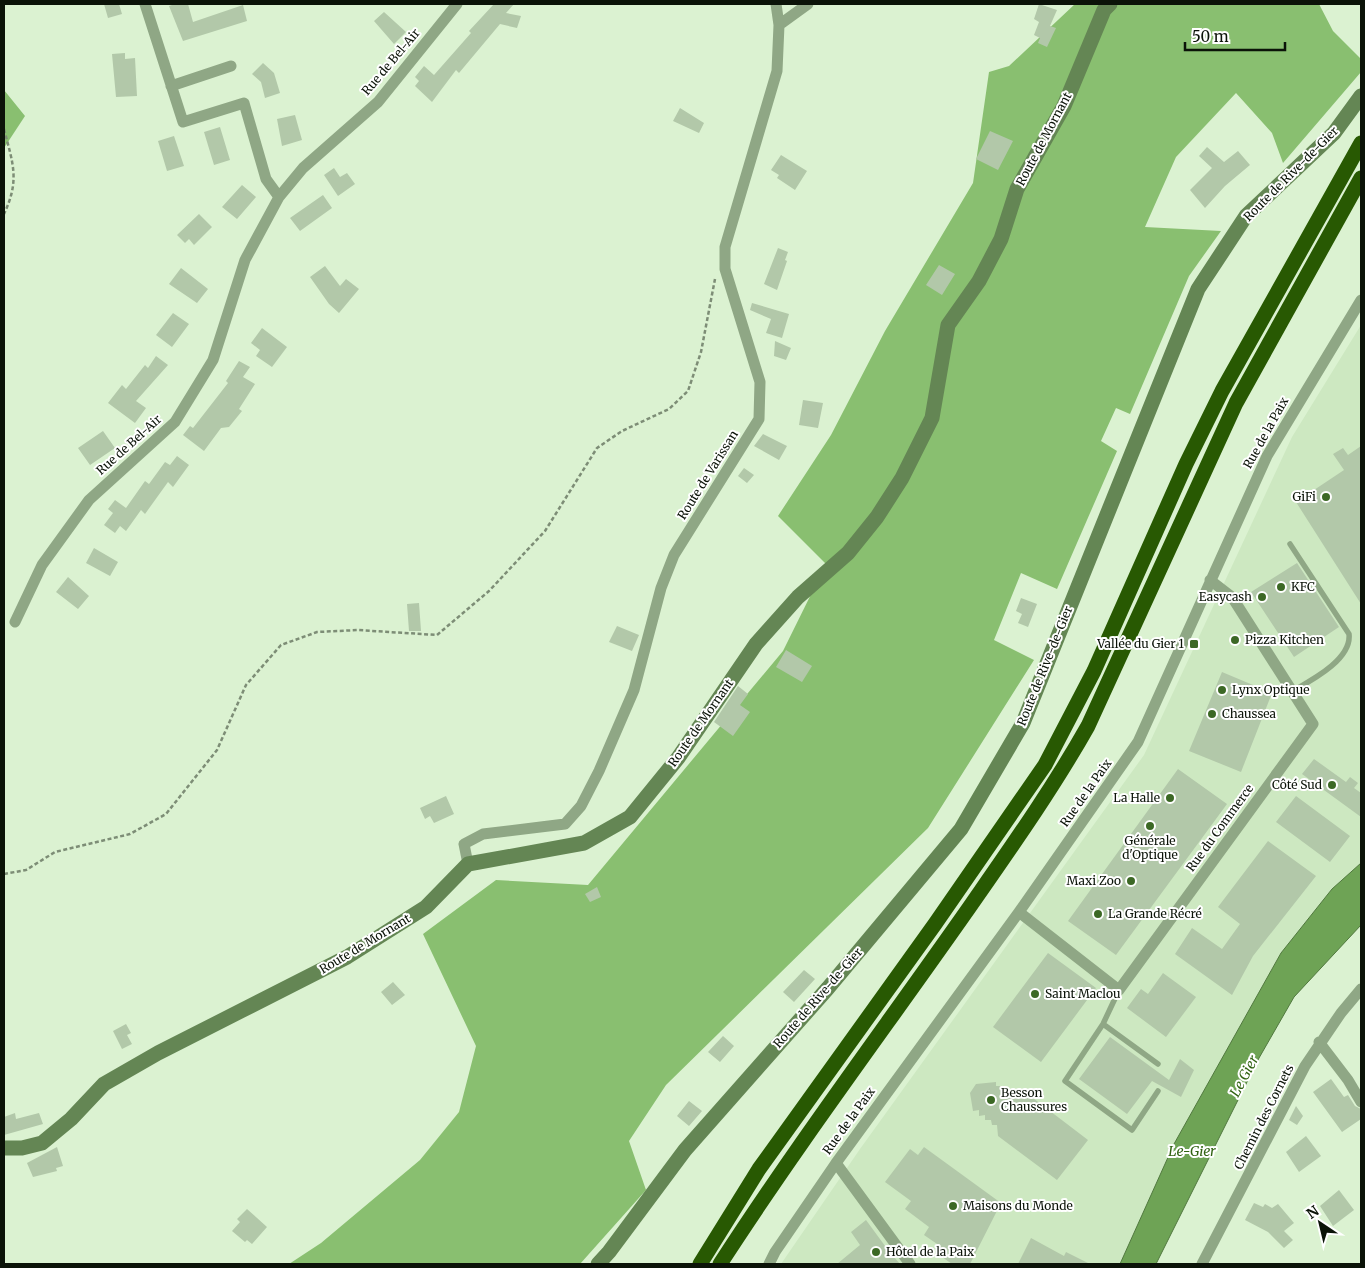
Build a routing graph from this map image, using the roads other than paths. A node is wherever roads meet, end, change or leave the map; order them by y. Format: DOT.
graph roads {
  1 [pos="145,4"];
  2 [pos="456,4"];
  3 [pos="776,4"];
  4 [pos="808,4"];
  5 [pos="1110,4"];
  6 [pos="779,25"];
  7 [pos="231,66"];
  8 [pos="171,86"];
  9 [pos="1361,96"];
  10 [pos="1361,143"];
  11 [pos="1361,178"];
  12 [pos="279,197"];
  13 [pos="1361,300"];
  14 [pos="1290,544"];
  15 [pos="1210,580"];
  16 [pos="15,622"];
  17 [pos="1291,692"];
  18 [pos="468,864"];
  19 [pos="1019,912"];
  20 [pos="1361,989"];
  21 [pos="1119,990"];
  22 [pos="1103,1024"];
  23 [pos="1319,1042"];
  24 [pos="1158,1064"];
  25 [pos="1158,1091"];
  26 [pos="1361,1102"];
  27 [pos="4,1148"];
  28 [pos="836,1163"];
  29 [pos="598,1264"];
  30 [pos="700,1264"];
  31 [pos="720,1264"];
  32 [pos="769,1264"];
  33 [pos="910,1264"];
  34 [pos="1202,1264"];
  1 -- 8 [label="street"];
  2 -- 12 [label="street, Rue de Bel-Air"];
  3 -- 6 [label="street, Route de Varissan"];
  4 -- 6 [label="street"];
  5 -- 18 [label="main road, Route de Mornant"];
  6 -- 18 [label="street, Route de Varissan"];
  7 -- 8 [label="street"];
  8 -- 12 [label="street"];
  9 -- 29 [label="main road, Route de Rive-de-Gier"];
  10 -- 30 [label="highway"];
  11 -- 31 [label="highway"];
  12 -- 16 [label="street, Rue de Bel-Air"];
  13 -- 15 [label="street, Rue de la Paix"];
  14 -- 17 [label="lane"];
  15 -- 17 [label="street, Rue du Commerce"];
  15 -- 19 [label="street, Rue de la Paix"];
  17 -- 21 [label="street, Rue du Commerce"];
  18 -- 27 [label="main road, Route de Mornant"];
  19 -- 21 [label="street"];
  19 -- 28 [label="street, Rue de la Paix"];
  20 -- 23 [label="street, Chemin des Cornets"];
  21 -- 22 [label="lane"];
  22 -- 24 [label="lane"];
  22 -- 25 [label="lane"];
  23 -- 26 [label="street"];
  23 -- 34 [label="street, Chemin des Cornets"];
  28 -- 32 [label="street, Rue de la Paix"];
  28 -- 33 [label="street"];
}
